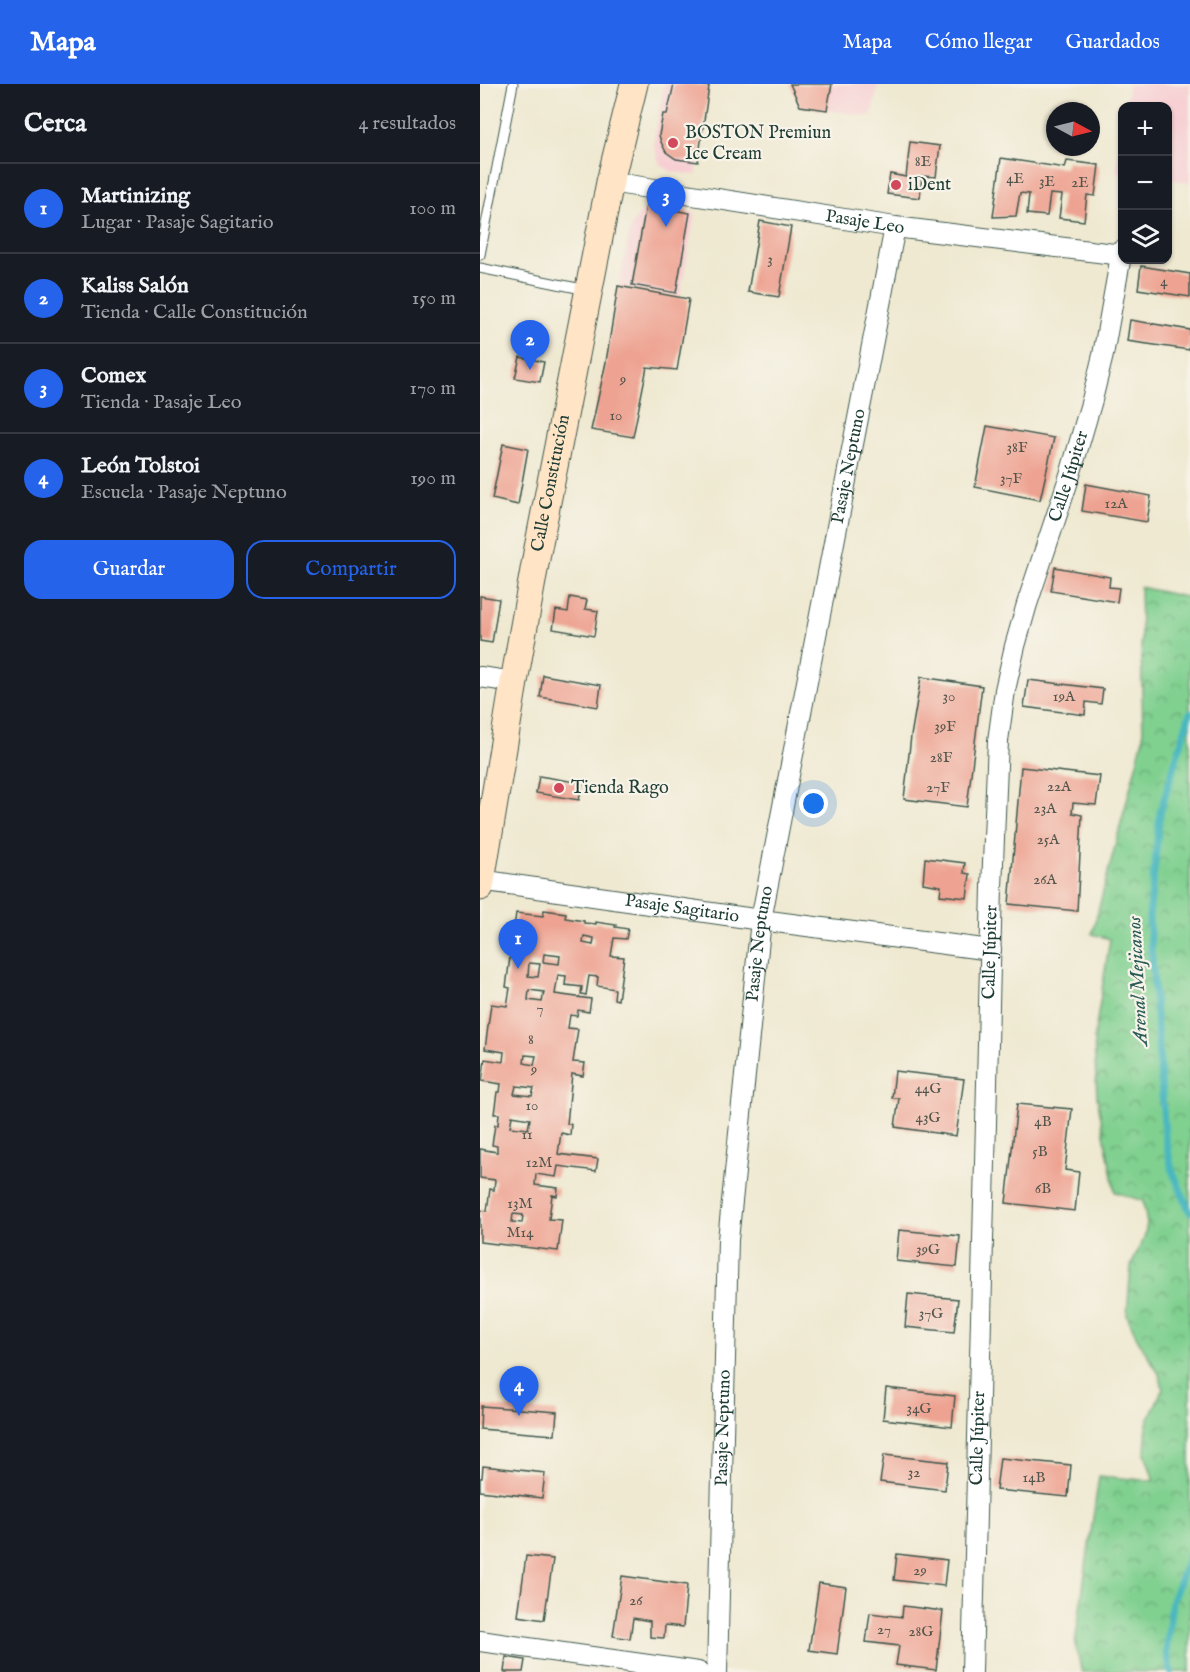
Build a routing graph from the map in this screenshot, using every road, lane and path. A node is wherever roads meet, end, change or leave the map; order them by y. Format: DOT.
graph roads {
  1 [pos="513,84"];
  2 [pos="634,84"];
  3 [pos="610,182"];
  4 [pos="895,227"];
  5 [pos="1118,253"];
  6 [pos="480,255"];
  7 [pos="1120,264"];
  8 [pos="480,268"];
  9 [pos="589,291"];
  10 [pos="480,677"];
  11 [pos="514,682"];
  12 [pos="480,882"];
  13 [pos="761,920"];
  14 [pos="991,950"];
  15 [pos="480,1641"];
  16 [pos="698,1672"];
  17 [pos="717,1672"];
  18 [pos="972,1672"];
  1 -- 6 [label="lane"];
  2 -- 3 [label="main road, Calle Constitución"];
  3 -- 4 [label="street, Pasaje Leo"];
  3 -- 9 [label="main road, Calle Constitución"];
  4 -- 5 [label="street, Pasaje Leo"];
  4 -- 13 [label="street, Pasaje Neptuno"];
  7 -- 14 [label="street, Calle Júpiter"];
  8 -- 9 [label="lane"];
  9 -- 11 [label="main road, Calle Constitución"];
  10 -- 11 [label="street"];
  11 -- 12 [label="main road, Calle Constitución"];
  12 -- 13 [label="street, Pasaje Sagitario"];
  13 -- 14 [label="street, Pasaje Sagitario"];
  13 -- 17 [label="street, Pasaje Neptuno"];
  14 -- 18 [label="street, Calle Júpiter"];
  15 -- 16 [label="street"];
}
